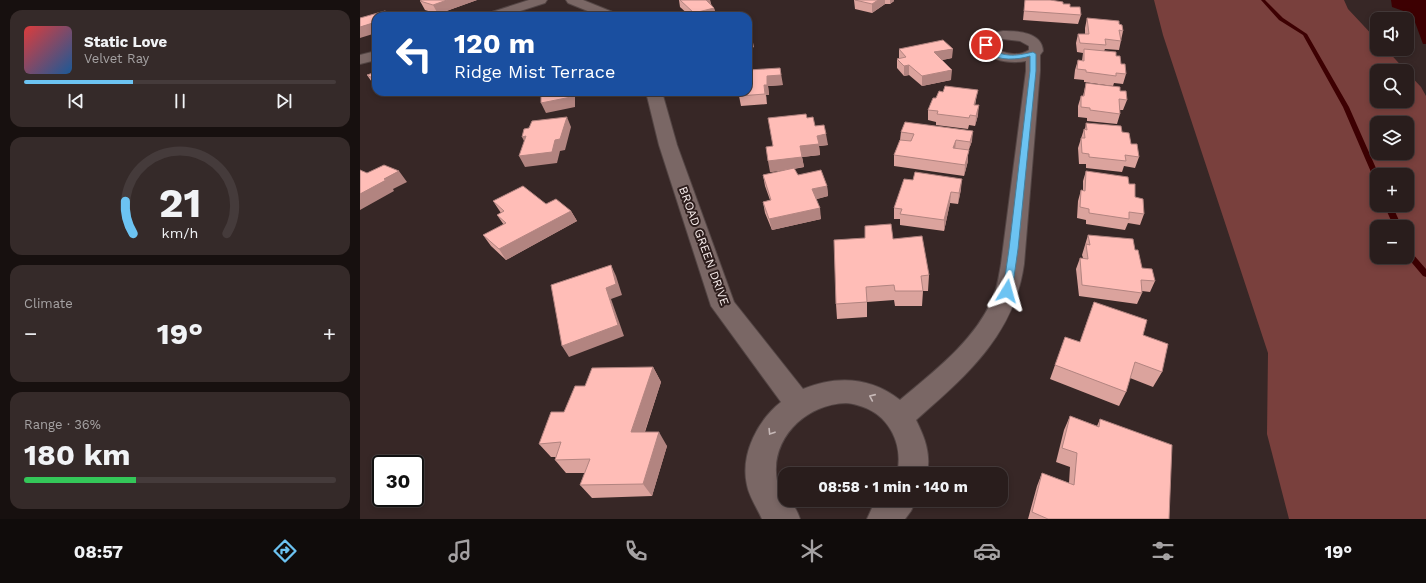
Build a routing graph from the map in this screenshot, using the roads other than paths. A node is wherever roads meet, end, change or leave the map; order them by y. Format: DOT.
graph roads {
  1 [pos="541,0"];
  2 [pos="572,0"];
  3 [pos="505,12"];
  4 [pos="601,12"];
  5 [pos="1033,54"];
  6 [pos="372,56"];
  7 [pos="360,60"];
  8 [pos="655,96"];
  9 [pos="798,404"];
  10 [pos="900,417"];
  11 [pos="914,467"];
  12 [pos="772,516"];
  1 -- 3 [label="street"];
  2 -- 4 [label="street"];
  5 -- 10 [label="street"];
  6 -- 7 [label="street"];
  8 -- 9 [label="street, BROAD GREEN DRIVE"];
  10 -- 9 [label="street, one-way"];
  9 -- 12 [label="street, one-way"];
  10 -- 11 [label="street"];
}
